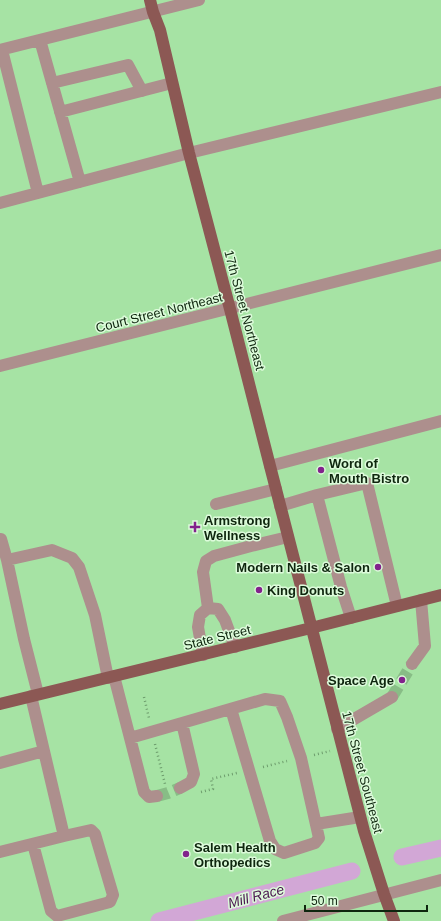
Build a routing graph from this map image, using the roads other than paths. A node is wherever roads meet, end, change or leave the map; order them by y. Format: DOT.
graph roads {
  1 [pos="199,0"];
  2 [pos="152,6"];
  3 [pos="40,40"];
  4 [pos="1,50"];
  5 [pos="52,83"];
  6 [pos="172,83"];
  7 [pos="142,91"];
  8 [pos="441,92"];
  9 [pos="60,112"];
  10 [pos="189,154"];
  11 [pos="80,182"];
  12 [pos="38,193"];
  13 [pos="0,202"];
  14 [pos="441,255"];
  15 [pos="230,309"];
  16 [pos="0,366"];
  17 [pos="441,421"];
  18 [pos="270,466"];
  19 [pos="276,489"];
  20 [pos="317,495"];
  21 [pos="216,504"];
  22 [pos="280,506"];
  23 [pos="288,537"];
  24 [pos="1,539"];
  25 [pos="7,560"];
  26 [pos="441,595"];
  27 [pos="421,600"];
  28 [pos="397,606"];
  29 [pos="208,608"];
  30 [pos="351,618"];
  31 [pos="312,628"];
  32 [pos="235,647"];
  33 [pos="203,654"];
  34 [pos="412,664"];
  35 [pos="111,677"];
  36 [pos="35,695"];
  37 [pos="392,697"];
  38 [pos="0,704"];
  39 [pos="231,709"];
  40 [pos="182,723"];
  41 [pos="337,729"];
  42 [pos="130,738"];
  43 [pos="44,752"];
  44 [pos="0,763"];
  45 [pos="180,788"];
  46 [pos="157,796"];
  47 [pos="360,817"];
  48 [pos="316,824"];
  49 [pos="64,836"];
  50 [pos="34,844"];
  51 [pos="0,852"];
  52 [pos="441,880"];
  53 [pos="384,894"];
  54 [pos="298,919"];
  55 [pos="283,921"];
  56 [pos="394,921"];
  1 -- 2 [label="street"];
  2 -- 3 [label="street"];
  2 -- 6 [label="main road, 17th Street Northeast"];
  3 -- 4 [label="street"];
  3 -- 5 [label="street"];
  4 -- 12 [label="street"];
  5 -- 7 [label="street"];
  5 -- 9 [label="street"];
  6 -- 7 [label="street"];
  6 -- 10 [label="main road, 17th Street Northeast"];
  7 -- 9 [label="street"];
  8 -- 10 [label="street"];
  9 -- 11 [label="street"];
  10 -- 11 [label="street"];
  10 -- 15 [label="main road, 17th Street Northeast"];
  11 -- 12 [label="street"];
  12 -- 13 [label="street"];
  14 -- 15 [label="street, Court Street Northeast"];
  15 -- 16 [label="street, Court Street Northeast"];
  15 -- 18 [label="main road, 17th Street Northeast"];
  17 -- 18 [label="street"];
  18 -- 19 [label="main road, 17th Street Northeast"];
  19 -- 21 [label="street"];
  19 -- 22 [label="main road, 17th Street Northeast"];
  20 -- 22 [label="street"];
  20 -- 28 [label="street"];
  20 -- 30 [label="street"];
  22 -- 23 [label="main road, 17th Street Northeast"];
  23 -- 29 [label="street"];
  23 -- 31 [label="main road, 17th Street Northeast"];
  24 -- 25 [label="street"];
  25 -- 35 [label="street"];
  25 -- 36 [label="street"];
  26 -- 27 [label="main road, State Street"];
  27 -- 28 [label="main road, State Street"];
  27 -- 34 [label="street"];
  28 -- 30 [label="main road, State Street"];
  29 -- 32 [label="street"];
  29 -- 33 [label="street"];
  30 -- 31 [label="main road, State Street"];
  31 -- 32 [label="main road, State Street"];
  31 -- 41 [label="main road, 17th Street Southeast"];
  32 -- 33 [label="main road, State Street"];
  33 -- 35 [label="main road, State Street"];
  35 -- 36 [label="main road, State Street"];
  35 -- 42 [label="street"];
  36 -- 38 [label="main road, State Street"];
  36 -- 43 [label="street"];
  37 -- 41 [label="street"];
  39 -- 40 [label="street"];
  39 -- 48 [label="street"];
  39 -- 48 [label="street"];
  40 -- 42 [label="street"];
  40 -- 45 [label="street"];
  41 -- 47 [label="main road, 17th Street Southeast"];
  42 -- 46 [label="street"];
  43 -- 44 [label="street"];
  43 -- 49 [label="street"];
  47 -- 48 [label="street"];
  47 -- 53 [label="main road, 17th Street Southeast"];
  49 -- 50 [label="street"];
  49 -- 50 [label="street"];
  50 -- 51 [label="street"];
  52 -- 53 [label="street"];
  53 -- 54 [label="street"];
  53 -- 56 [label="main road, 17th Street Southeast"];
  54 -- 55 [label="street"];
}
